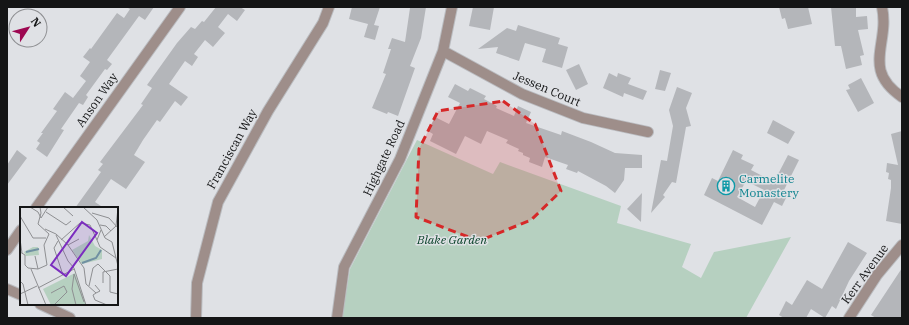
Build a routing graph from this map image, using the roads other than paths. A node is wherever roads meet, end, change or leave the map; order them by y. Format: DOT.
graph roads {
  1 [pos="180,7"];
  2 [pos="329,7"];
  3 [pos="452,7"];
  4 [pos="882,7"];
  5 [pos="443,51"];
  6 [pos="902,97"];
  7 [pos="648,132"];
  8 [pos="37,207"];
  9 [pos="20,231"];
  10 [pos="902,245"];
  11 [pos="7,250"];
  12 [pos="7,289"];
  13 [pos="20,295"];
  14 [pos="42,305"];
  15 [pos="70,318"];
  16 [pos="196,318"];
  17 [pos="337,318"];
  18 [pos="849,318"];
  1 -- 8 [label="street, Anson Way"];
  2 -- 16 [label="street, Franciscan Way"];
  3 -- 5 [label="street, Highgate Road"];
  4 -- 6 [label="street"];
  5 -- 7 [label="street, Jessen Court"];
  5 -- 17 [label="street, Highgate Road"];
  9 -- 11 [label="street"];
  10 -- 18 [label="street, Kerr Avenue"];
  12 -- 13 [label="street"];
  14 -- 15 [label="street"];
}
